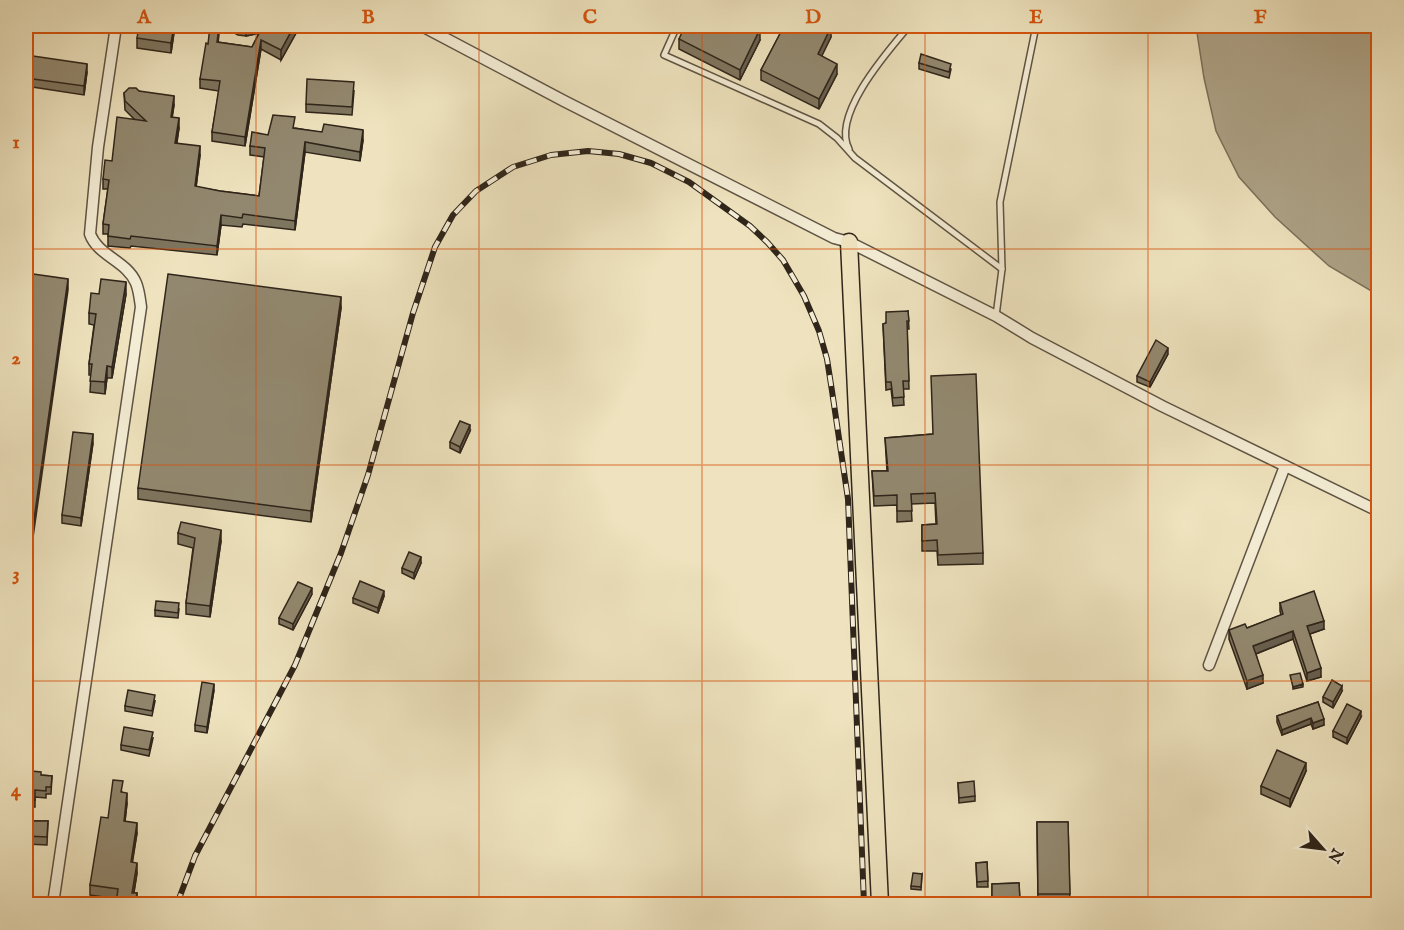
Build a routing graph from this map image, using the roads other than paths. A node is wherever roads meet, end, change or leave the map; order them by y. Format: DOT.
graph roads {
  1 [pos="116,26"];
  2 [pos="422,26"];
  3 [pos="677,26"];
  4 [pos="909,26"];
  5 [pos="1036,26"];
  6 [pos="855,158"];
  7 [pos="849,242"];
  8 [pos="1002,269"];
  9 [pos="996,316"];
  10 [pos="1285,466"];
  11 [pos="1378,511"];
  12 [pos="1209,665"];
  13 [pos="53,904"];
  14 [pos="880,904"];
  1 -- 13 [label="street"];
  2 -- 7 [label="street"];
  3 -- 6 [label="lane"];
  4 -- 6 [label="lane"];
  5 -- 8 [label="lane"];
  6 -- 8 [label="lane"];
  7 -- 9 [label="street"];
  7 -- 14 [label="main road"];
  8 -- 9 [label="lane"];
  9 -- 10 [label="street"];
  10 -- 11 [label="street"];
  10 -- 12 [label="street"];
}
